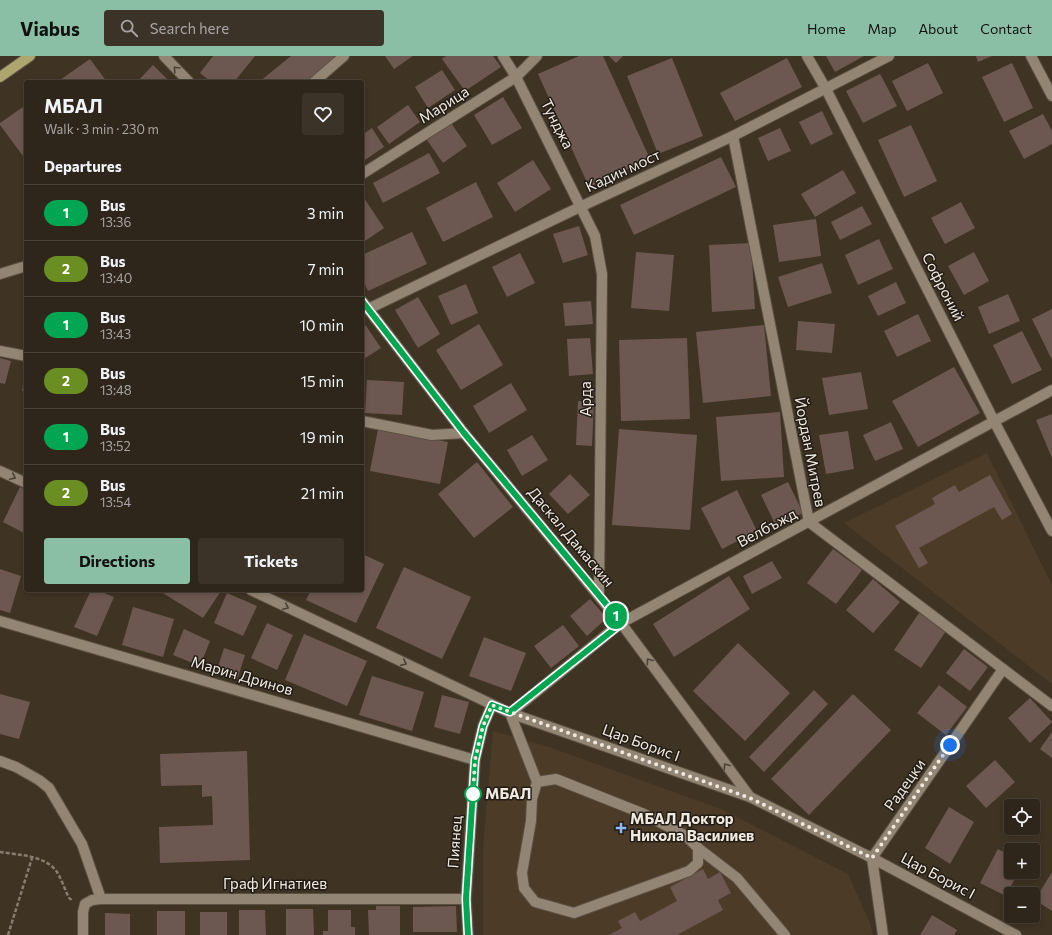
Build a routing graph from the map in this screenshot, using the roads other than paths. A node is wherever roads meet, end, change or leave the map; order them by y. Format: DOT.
graph roads {
  1 [pos="30,56"];
  2 [pos="164,56"];
  3 [pos="344,56"];
  4 [pos="503,56"];
  5 [pos="537,56"];
  6 [pos="807,56"];
  7 [pos="889,56"];
  8 [pos="1031,56"];
  9 [pos="0,77"];
  10 [pos="516,77"];
  11 [pos="187,80"];
  12 [pos="316,80"];
  13 [pos="826,89"];
  14 [pos="1052,96"];
  15 [pos="733,136"];
  16 [pos="364,173"];
  17 [pos="582,206"];
  18 [pos="24,267"];
  19 [pos="0,274"];
  20 [pos="365,305"];
  21 [pos="0,351"];
  22 [pos="24,356"];
  23 [pos="1052,390"];
  24 [pos="364,421"];
  25 [pos="994,421"];
  26 [pos="464,433"];
  27 [pos="0,471"];
  28 [pos="24,482"];
  29 [pos="809,522"];
  30 [pos="1052,532"];
  31 [pos="255,592"];
  32 [pos="599,595"];
  33 [pos="0,621"];
  34 [pos="622,623"];
  35 [pos="1003,669"];
  36 [pos="492,705"];
  37 [pos="1052,706"];
  38 [pos="510,712"];
  39 [pos="475,760"];
  40 [pos="0,761"];
  41 [pos="538,782"];
  42 [pos="750,798"];
  43 [pos="698,848"];
  44 [pos="872,858"];
  45 [pos="101,899"];
  46 [pos="466,899"];
  47 [pos="83,935"];
  48 [pos="468,935"];
  49 [pos="785,935"];
  50 [pos="883,935"];
  51 [pos="1016,935"];
  1 -- 9 [label="main road"];
  11 -- 2 [label="street, one-way"];
  3 -- 12 [label="street"];
  4 -- 10 [label="street, Тунджа"];
  5 -- 10 [label="street, Марица"];
  6 -- 13 [label="street, Софроний"];
  7 -- 13 [label="street, Кадин мост"];
  8 -- 14 [label="street"];
  10 -- 16 [label="street, Марица"];
  10 -- 17 [label="street, Тунджа"];
  13 -- 15 [label="street, Кадин мост"];
  13 -- 25 [label="street, Софроний"];
  15 -- 17 [label="street, Кадин мост"];
  15 -- 29 [label="street, Йордан Митрев"];
  17 -- 20 [label="street, Кадин мост"];
  17 -- 32 [label="street, Арда"];
  18 -- 19 [label="street"];
  20 -- 26 [label="street, Даскал Дамаскин"];
  21 -- 22 [label="street"];
  23 -- 25 [label="street, Велбъжд"];
  24 -- 26 [label="street"];
  25 -- 29 [label="street, Велбъжд"];
  25 -- 30 [label="street, Софроний"];
  26 -- 32 [label="street, Даскал Дамаскин"];
  27 -- 28 [label="street, one-way"];
  29 -- 34 [label="street, Велбъжд"];
  29 -- 35 [label="street, Йордан Митрев"];
  31 -- 36 [label="street, Цар Борис I, one-way"];
  32 -- 34 [label="street, Даскал Дамаскин"];
  33 -- 39 [label="street, Марин Дринов"];
  34 -- 38 [label="street, Велбъжд"];
  42 -- 34 [label="street, Даскал Дамаскин, one-way"];
  35 -- 37 [label="street, Йордан Митрев"];
  35 -- 44 [label="street, Радецки"];
  36 -- 38 [label="street, Цар Борис I"];
  36 -- 39 [label="street, Пиянец"];
  38 -- 41 [label="street"];
  38 -- 42 [label="street, Цар Борис I"];
  39 -- 46 [label="street, Пиянец"];
  40 -- 45 [label="street"];
  41 -- 43 [label="street"];
  41 -- 43 [label="street"];
  42 -- 44 [label="street, Цар Борис I"];
  43 -- 49 [label="street"];
  44 -- 50 [label="street"];
  44 -- 51 [label="street, Цар Борис I"];
  45 -- 46 [label="street, Граф Игнатиев"];
  45 -- 47 [label="street, Граф Игнатиев"];
  46 -- 48 [label="street, Пиянец"];
}
